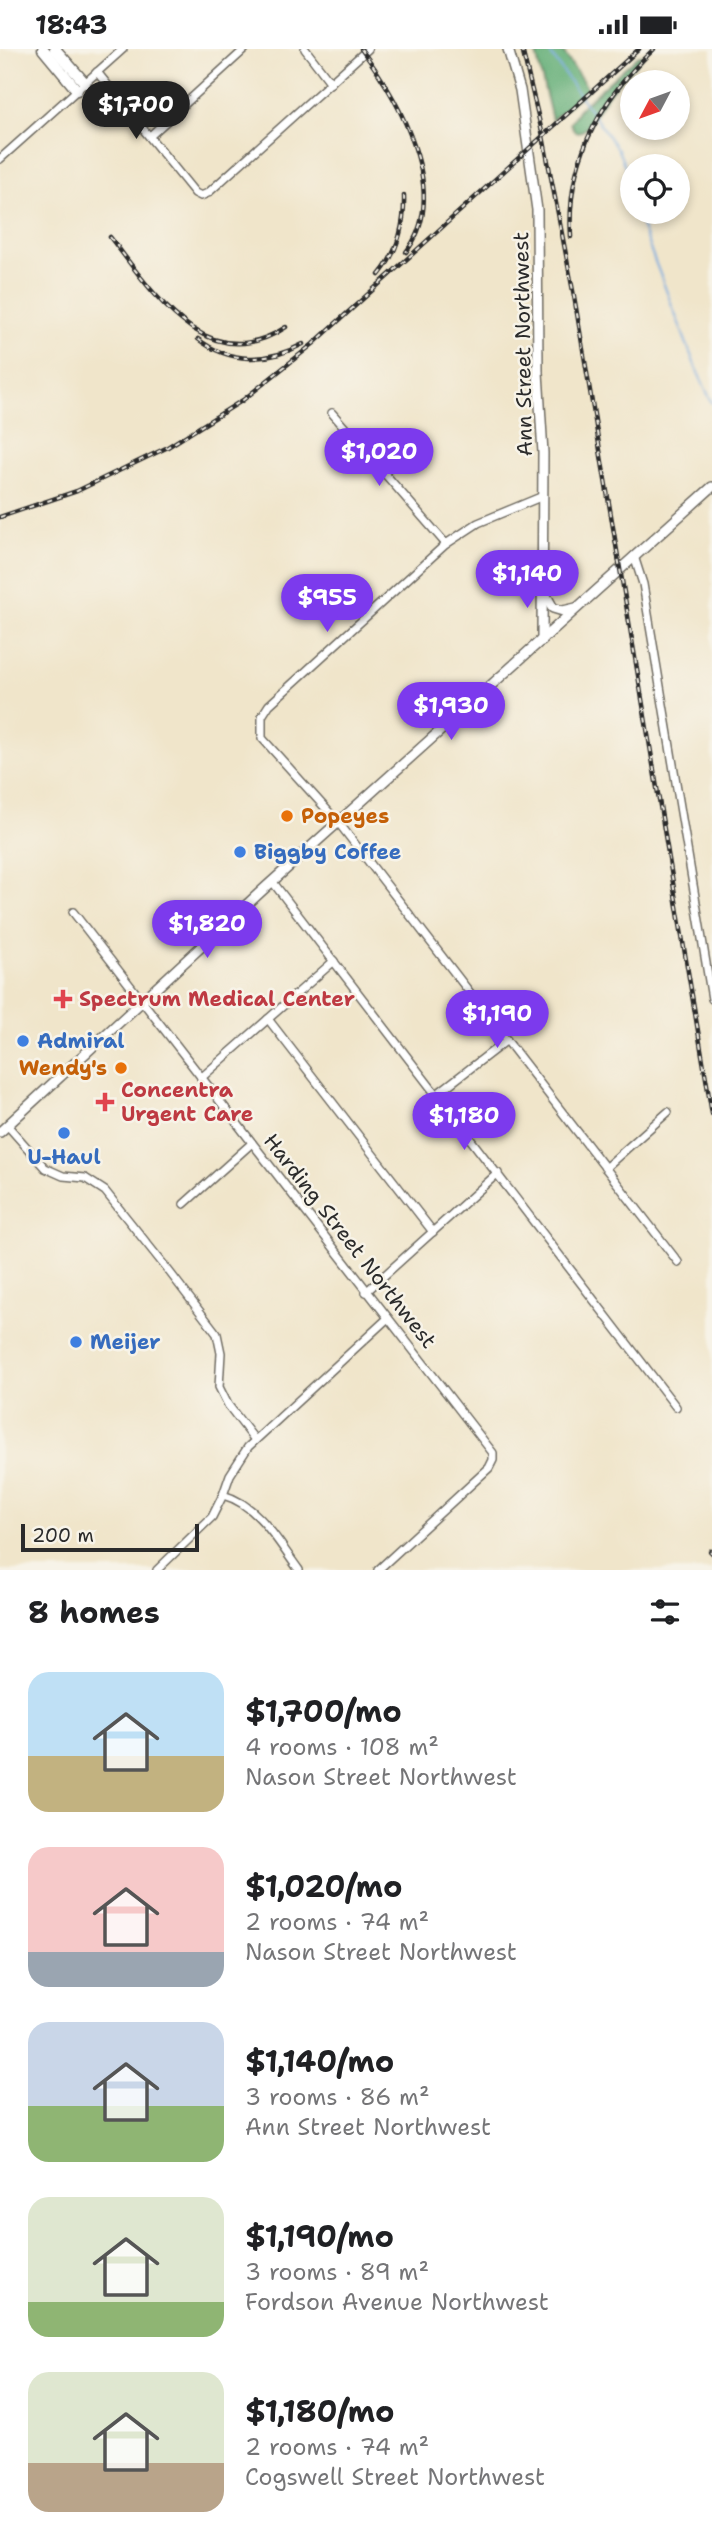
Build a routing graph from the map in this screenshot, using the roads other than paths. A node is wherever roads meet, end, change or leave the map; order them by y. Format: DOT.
graph roads {
  1 [pos="43,49"];
  2 [pos="55,49"];
  3 [pos="122,49"];
  4 [pos="245,49"];
  5 [pos="305,49"];
  6 [pos="369,49"];
  7 [pos="508,49"];
  8 [pos="97,72"];
  9 [pos="331,83"];
  10 [pos="81,86"];
  11 [pos="150,136"];
  12 [pos="0,159"];
  13 [pos="332,413"];
  14 [pos="712,487"];
  15 [pos="543,496"];
  16 [pos="446,544"];
  17 [pos="634,556"];
  18 [pos="542,588"];
  19 [pos="578,608"];
  20 [pos="542,641"];
  21 [pos="338,822"];
  22 [pos="272,881"];
  23 [pos="74,912"];
  24 [pos="708,952"];
  25 [pos="334,961"];
  26 [pos="142,999"];
  27 [pos="712,999"];
  28 [pos="268,1019"];
  29 [pos="507,1041"];
  30 [pos="201,1078"];
  31 [pos="437,1094"];
  32 [pos="668,1112"];
  33 [pos="2,1125"];
  34 [pos="252,1143"];
  35 [pos="605,1168"];
  36 [pos="498,1173"];
  37 [pos="184,1204"];
  38 [pos="433,1232"];
  39 [pos="678,1262"];
  40 [pos="366,1292"];
  41 [pos="388,1318"];
  42 [pos="676,1407"];
  43 [pos="255,1440"];
  44 [pos="223,1495"];
  45 [pos="160,1567"];
  46 [pos="299,1570"];
  47 [pos="378,1570"];
  1 -- 10 [label="highway"];
  2 -- 10 [label="highway"];
  3 -- 8 [label="street"];
  4 -- 11 [label="street"];
  5 -- 9 [label="street"];
  6 -- 9 [label="street"];
  7 -- 15 [label="main road, Ann Street Northwest"];
  8 -- 10 [label="street"];
  8 -- 11 [label="street"];
  9 -- 11 [label="street"];
  10 -- 12 [label="street"];
  13 -- 16 [label="street"];
  14 -- 17 [label="main road"];
  15 -- 16 [label="street"];
  15 -- 18 [label="main road, Ann Street Northwest"];
  16 -- 21 [label="street"];
  17 -- 19 [label="main road"];
  17 -- 24 [label="street"];
  18 -- 19 [label="main road"];
  18 -- 20 [label="main road, Ann Street Northwest"];
  19 -- 20 [label="main road"];
  20 -- 21 [label="main road"];
  21 -- 22 [label="main road"];
  21 -- 29 [label="street"];
  22 -- 25 [label="street"];
  22 -- 26 [label="main road"];
  23 -- 26 [label="street, Harding Street Northwest"];
  24 -- 27 [label="street"];
  25 -- 28 [label="street"];
  25 -- 31 [label="street"];
  26 -- 30 [label="street, Harding Street Northwest"];
  26 -- 33 [label="main road"];
  28 -- 30 [label="street"];
  28 -- 38 [label="street"];
  29 -- 31 [label="street"];
  29 -- 35 [label="street"];
  30 -- 34 [label="street, Harding Street Northwest"];
  31 -- 36 [label="street"];
  32 -- 35 [label="street"];
  33 -- 43 [label="street"];
  34 -- 37 [label="street"];
  34 -- 40 [label="street, Harding Street Northwest"];
  35 -- 39 [label="street"];
  36 -- 38 [label="street"];
  36 -- 42 [label="street"];
  38 -- 40 [label="street"];
  40 -- 41 [label="street, Harding Street Northwest"];
  41 -- 43 [label="street"];
  41 -- 47 [label="street, Harding Street Northwest"];
  43 -- 44 [label="street"];
  44 -- 45 [label="street"];
  44 -- 46 [label="street"];
}
